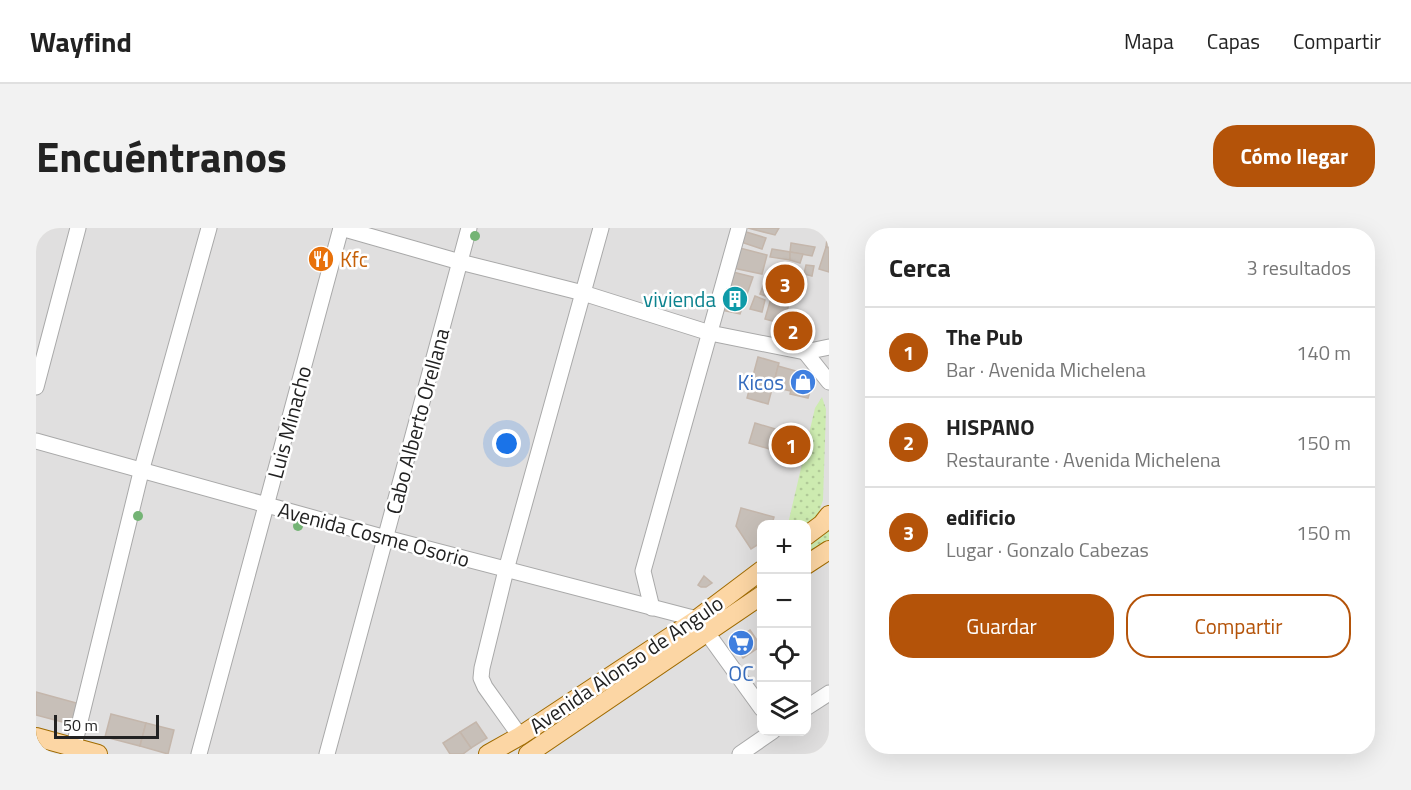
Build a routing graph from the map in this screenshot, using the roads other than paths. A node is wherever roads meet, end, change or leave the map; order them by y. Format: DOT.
graph roads {
  1 [pos="78,228"];
  2 [pos="209,228"];
  3 [pos="341,228"];
  4 [pos="470,228"];
  5 [pos="601,228"];
  6 [pos="739,228"];
  7 [pos="460,262"];
  8 [pos="583,293"];
  9 [pos="710,333"];
  10 [pos="829,347"];
  11 [pos="805,352"];
  12 [pos="829,382"];
  13 [pos="36,387"];
  14 [pos="36,441"];
  15 [pos="141,472"];
  16 [pos="267,506"];
  17 [pos="829,514"];
  18 [pos="811,533"];
  19 [pos="386,538"];
  20 [pos="829,550"];
  21 [pos="811,563"];
  22 [pos="506,570"];
  23 [pos="758,574"];
  24 [pos="757,598"];
  25 [pos="652,608"];
  26 [pos="702,625"];
  27 [pos="829,693"];
  28 [pos="757,702"];
  29 [pos="811,705"];
  30 [pos="520,736"];
  31 [pos="767,736"];
  32 [pos="36,737"];
  33 [pos="73,751"];
  34 [pos="99,754"];
  35 [pos="199,754"];
  36 [pos="327,754"];
  37 [pos="488,754"];
  38 [pos="528,754"];
  39 [pos="740,754"];
  1 -- 13 [label="street"];
  2 -- 15 [label="street"];
  3 -- 7 [label="street"];
  3 -- 16 [label="street, Luis Minacho"];
  4 -- 7 [label="street, Cabo Alberto Orellana"];
  5 -- 8 [label="street"];
  6 -- 9 [label="street"];
  7 -- 8 [label="street"];
  7 -- 19 [label="street, Cabo Alberto Orellana"];
  8 -- 9 [label="street"];
  8 -- 22 [label="street"];
  9 -- 11 [label="street"];
  9 -- 25 [label="street"];
  10 -- 11 [label="street"];
  11 -- 12 [label="street"];
  14 -- 15 [label="street, Avenida Cosme Osorio"];
  15 -- 16 [label="street, Avenida Cosme Osorio"];
  15 -- 33 [label="street"];
  16 -- 19 [label="street, Avenida Cosme Osorio"];
  16 -- 35 [label="street, Luis Minacho"];
  17 -- 18 [label="main road"];
  19 -- 22 [label="street, Avenida Cosme Osorio"];
  19 -- 36 [label="street, Cabo Alberto Orellana"];
  20 -- 21 [label="main road"];
  22 -- 25 [label="street, Avenida Cosme Osorio"];
  22 -- 30 [label="street"];
  23 -- 26 [label="main road, Avenida Alonso de Angulo"];
  24 -- 26 [label="main road, Avenida Alonso de Angulo"];
  25 -- 26 [label="street, Avenida Cosme Osorio"];
  26 -- 28 [label="street"];
  26 -- 30 [label="main road, Avenida Alonso de Angulo"];
  26 -- 38 [label="main road, Avenida Alonso de Angulo"];
  27 -- 29 [label="street"];
  30 -- 37 [label="main road, Avenida Alonso de Angulo"];
  31 -- 39 [label="street"];
  32 -- 33 [label="main road"];
  33 -- 34 [label="main road"];
}
